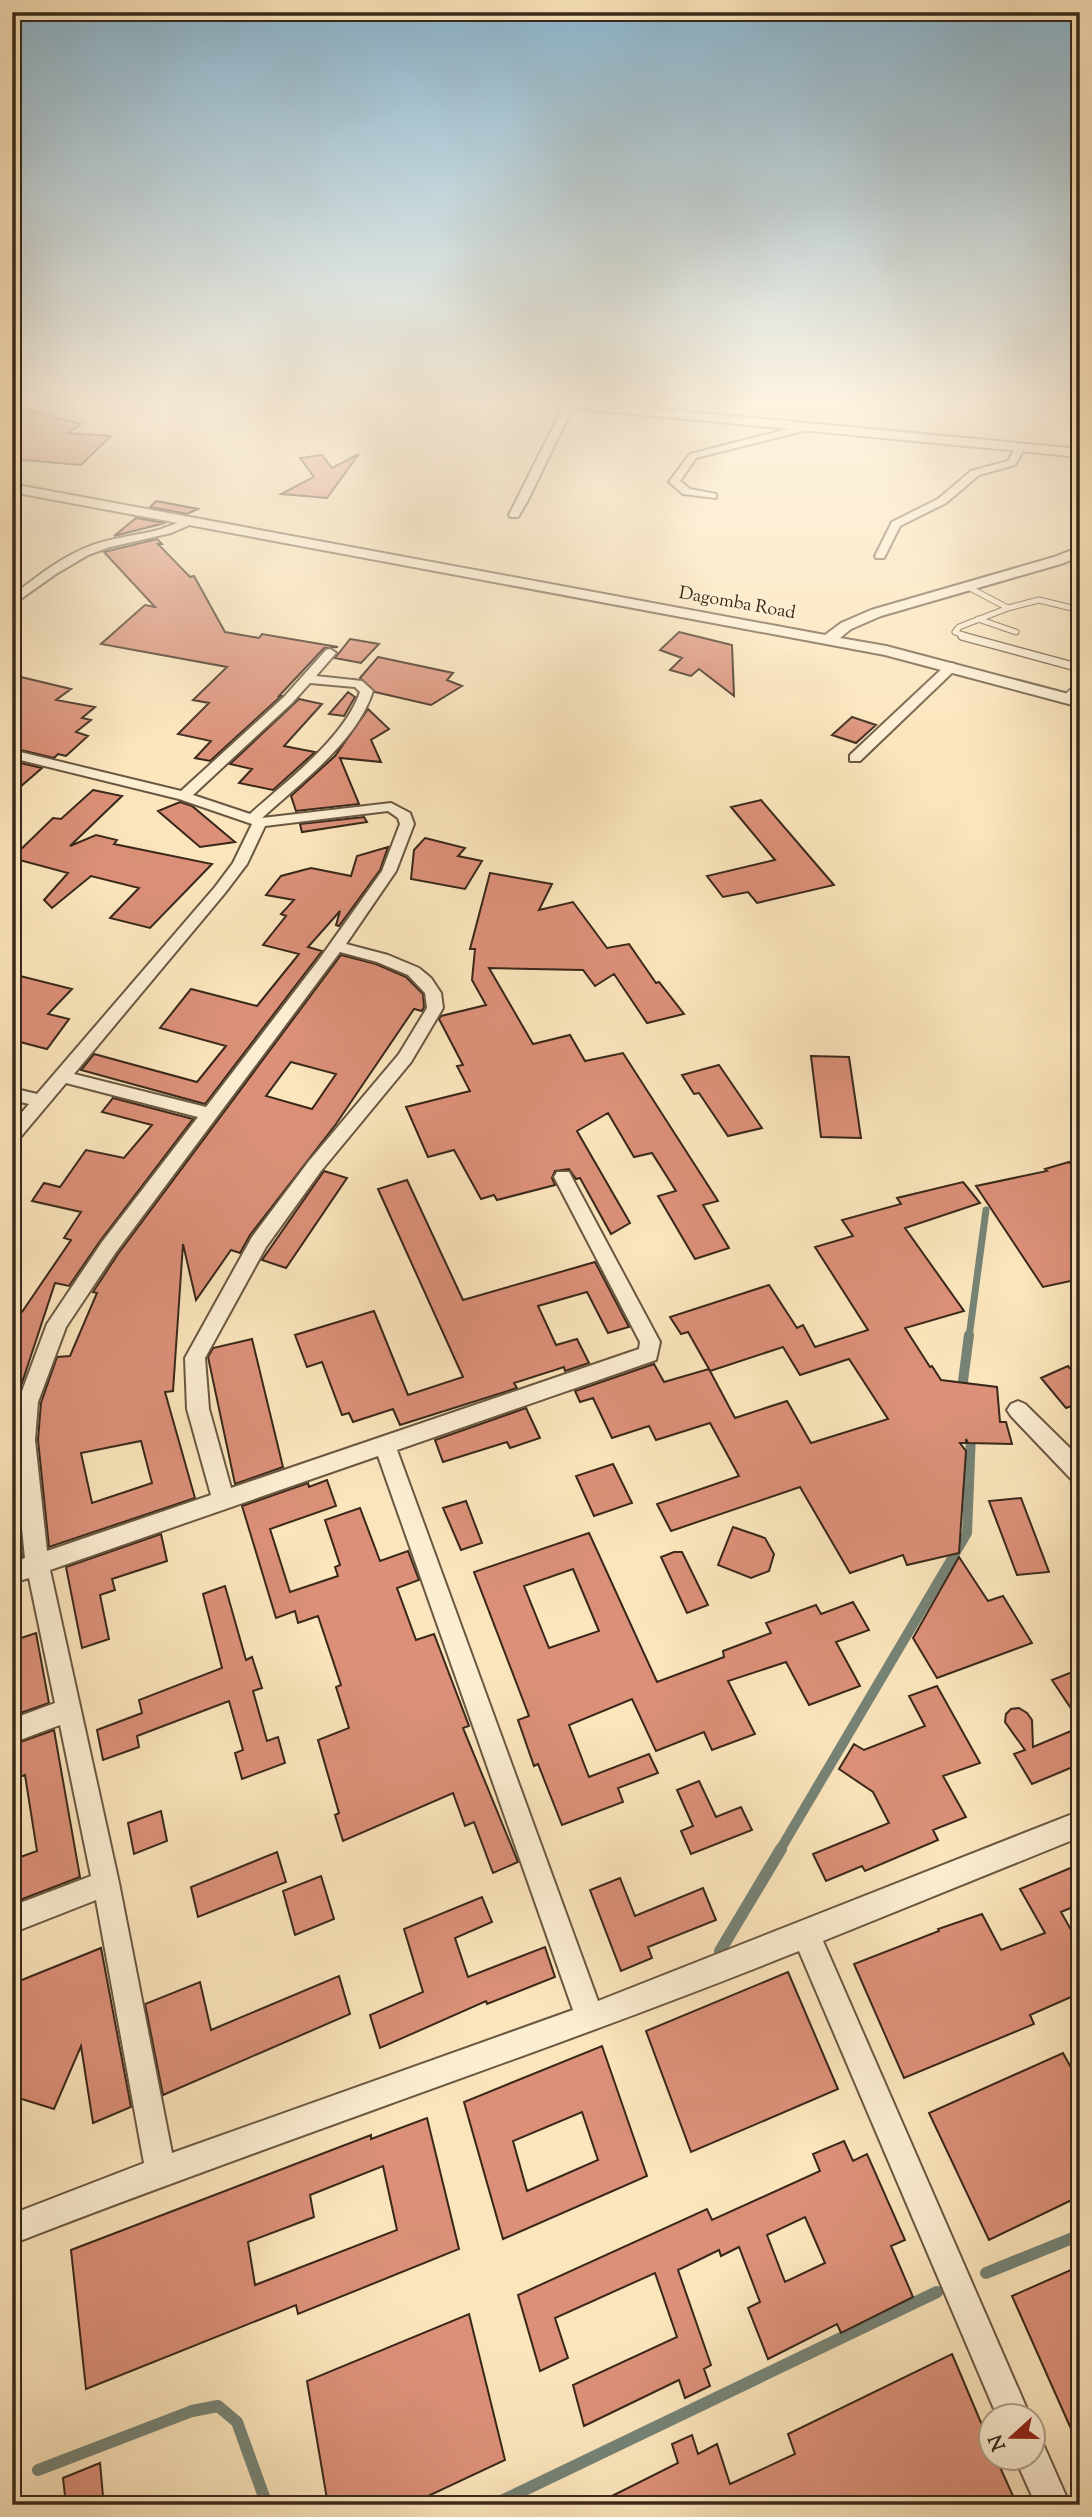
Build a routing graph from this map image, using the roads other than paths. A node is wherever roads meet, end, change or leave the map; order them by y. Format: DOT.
graph roads {
  1 [pos="903,520"];
  2 [pos="190,521"];
  3 [pos="1080,551"];
  4 [pos="880,556"];
  5 [pos="968,587"];
  6 [pos="12,603"];
  7 [pos="1008,608"];
  8 [pos="1080,610"];
  9 [pos="978,619"];
  10 [pos="1016,632"];
  11 [pos="827,641"];
  12 [pos="330,653"];
  13 [pos="951,667"];
  14 [pos="1080,668"];
  15 [pos="307,679"];
  16 [pos="1080,684"];
  17 [pos="1073,700"];
  18 [pos="14,756"];
  19 [pos="855,758"];
  20 [pos="184,796"];
  21 [pos="256,821"];
  22 [pos="336,946"];
  23 [pos="61,1076"];
  24 [pos="12,1094"];
  25 [pos="40,1101"];
  26 [pos="211,1114"];
  27 [pos="12,1136"];
  28 [pos="563,1177"];
  29 [pos="1018,1410"];
  30 [pos="384,1444"];
  31 [pos="1080,1473"];
  32 [pos="223,1500"];
  33 [pos="24,1568"];
  34 [pos="69,1710"];
  35 [pos="12,1731"];
  36 [pos="1080,1824"];
  37 [pos="106,1883"];
  38 [pos="12,1920"];
  39 [pos="806,1935"];
  40 [pos="590,2017"];
  41 [pos="160,2170"];
  42 [pos="12,2229"];
  43 [pos="1008,2402"];
  44 [pos="1038,2472"];
  45 [pos="1053,2505"];
  1 -- 4 [label="street"];
  2 -- 6 [label="street"];
  2 -- 11 [label="street, Dagomba Road"];
  3 -- 5 [label="street"];
  5 -- 7 [label="lane"];
  5 -- 11 [label="street"];
  7 -- 8 [label="lane"];
  7 -- 9 [label="lane"];
  9 -- 10 [label="lane"];
  9 -- 14 [label="lane"];
  11 -- 13 [label="street, Dagomba Road"];
  12 -- 15 [label="street"];
  13 -- 17 [label="street, Dagomba Road"];
  13 -- 19 [label="street"];
  15 -- 20 [label="street"];
  15 -- 21 [label="street"];
  16 -- 17 [label="lane"];
  18 -- 20 [label="street"];
  20 -- 21 [label="street"];
  21 -- 22 [label="street"];
  21 -- 23 [label="street"];
  22 -- 26 [label="street"];
  22 -- 32 [label="street"];
  23 -- 25 [label="street"];
  23 -- 26 [label="street"];
  24 -- 25 [label="street"];
  25 -- 27 [label="street"];
  26 -- 33 [label="street"];
  28 -- 30 [label="street"];
  29 -- 31 [label="street"];
  30 -- 32 [label="street"];
  30 -- 40 [label="street"];
  32 -- 33 [label="street"];
  33 -- 34 [label="street"];
  34 -- 35 [label="street"];
  34 -- 37 [label="street"];
  36 -- 39 [label="street"];
  37 -- 38 [label="street"];
  37 -- 41 [label="street"];
  39 -- 40 [label="street"];
  39 -- 43 [label="street"];
  40 -- 41 [label="street"];
  41 -- 42 [label="street"];
  44 -- 45 [label="street"];
}
